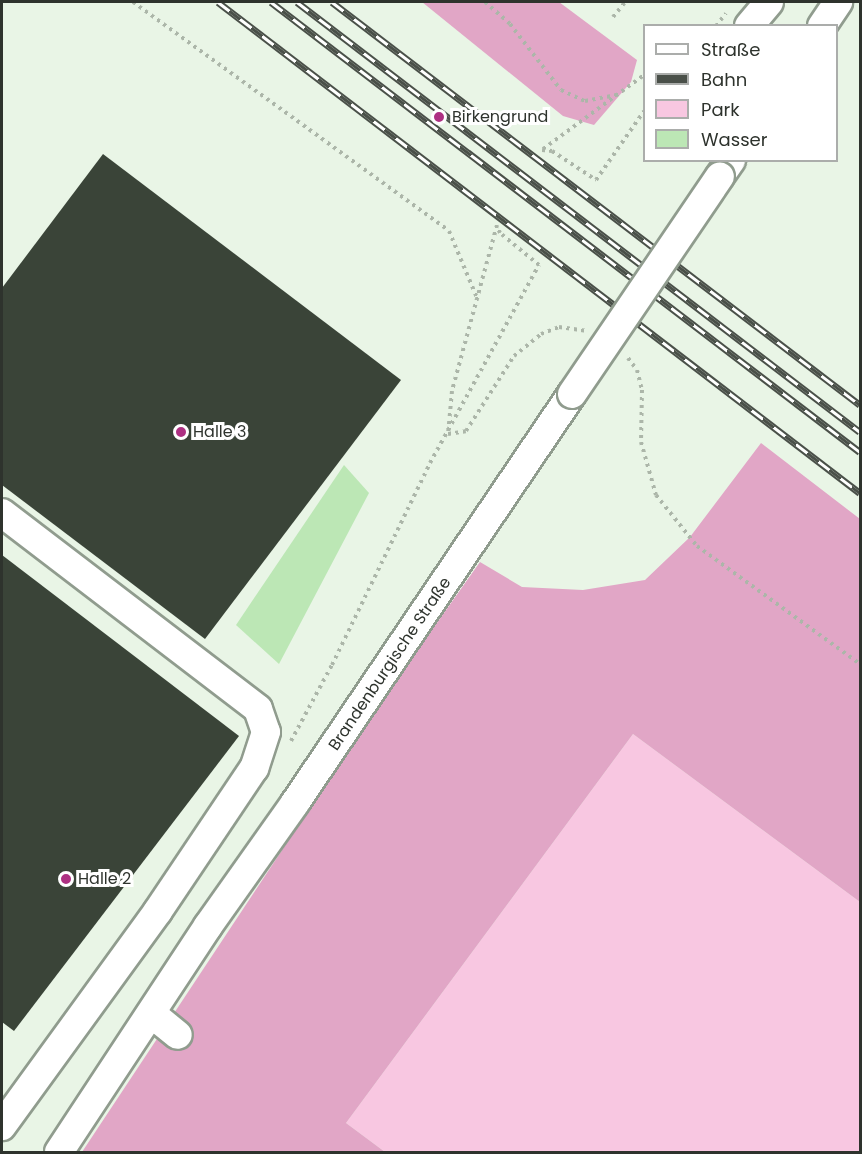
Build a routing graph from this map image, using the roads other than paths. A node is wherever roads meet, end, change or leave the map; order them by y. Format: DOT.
graph roads {
  1 [pos="769,2"];
  2 [pos="838,2"];
  3 [pos="750,24"];
  4 [pos="823,24"];
  5 [pos="726,168"];
  6 [pos="2,513"];
  7 [pos="152,1014"];
  8 [pos="178,1035"];
  9 [pos="2,1126"];
  10 [pos="59,1152"];
  1 -- 3 [label="street"];
  2 -- 4 [label="street"];
  5 -- 7 [label="street, Brandenburgische Straße, bridge"];
  6 -- 9 [label="street"];
  7 -- 8 [label="street"];
  7 -- 10 [label="street, Brandenburgische Straße"];
}
